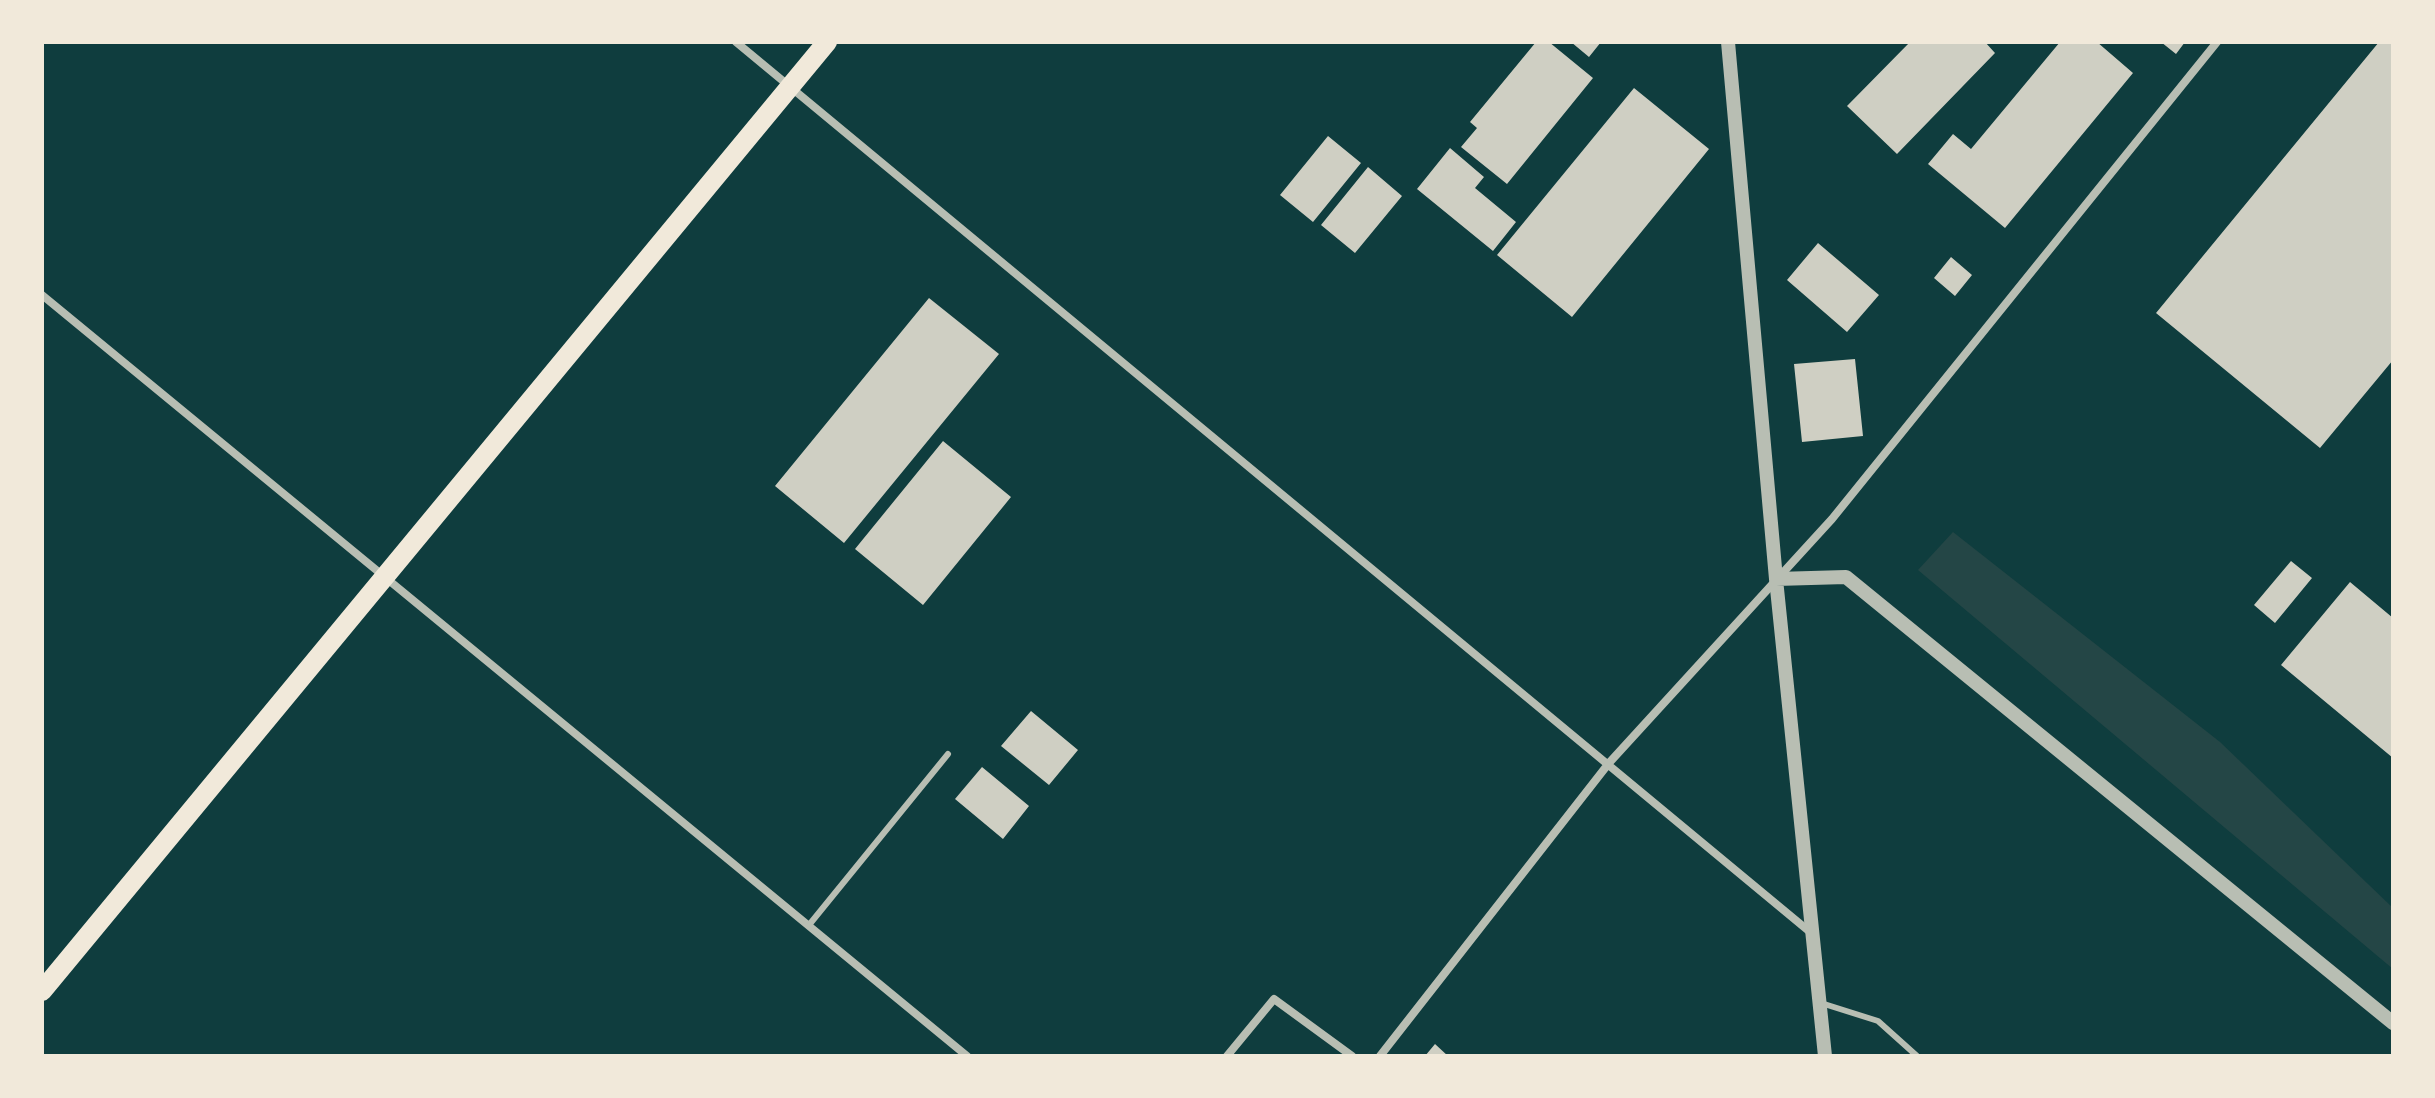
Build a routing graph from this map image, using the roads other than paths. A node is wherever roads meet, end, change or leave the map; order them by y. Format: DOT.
graph roads {
  1 [pos="736,42"];
  2 [pos="827,42"];
  3 [pos="1728,42"];
  4 [pos="2217,42"];
  5 [pos="791,86"];
  6 [pos="42,295"];
  7 [pos="386,576"];
  8 [pos="1776,579"];
  9 [pos="948,754"];
  10 [pos="1609,763"];
  11 [pos="809,925"];
  12 [pos="1811,933"];
  13 [pos="42,991"];
  14 [pos="1821,1003"];
  15 [pos="2393,1023"];
  16 [pos="967,1056"];
  17 [pos="1227,1056"];
  18 [pos="1352,1056"];
  19 [pos="1380,1056"];
  20 [pos="1825,1056"];
  21 [pos="1917,1056"];
  1 -- 5 [label="street"];
  2 -- 5 [label="main road"];
  3 -- 8 [label="street"];
  4 -- 8 [label="street"];
  5 -- 7 [label="main road"];
  5 -- 10 [label="street"];
  6 -- 7 [label="street"];
  7 -- 11 [label="street"];
  7 -- 13 [label="main road"];
  8 -- 10 [label="street"];
  8 -- 12 [label="street"];
  8 -- 15 [label="street"];
  9 -- 11 [label="lane"];
  10 -- 12 [label="street"];
  10 -- 19 [label="street"];
  11 -- 16 [label="street"];
  12 -- 14 [label="street"];
  14 -- 20 [label="street"];
  14 -- 21 [label="lane"];
  17 -- 18 [label="street"];
}
